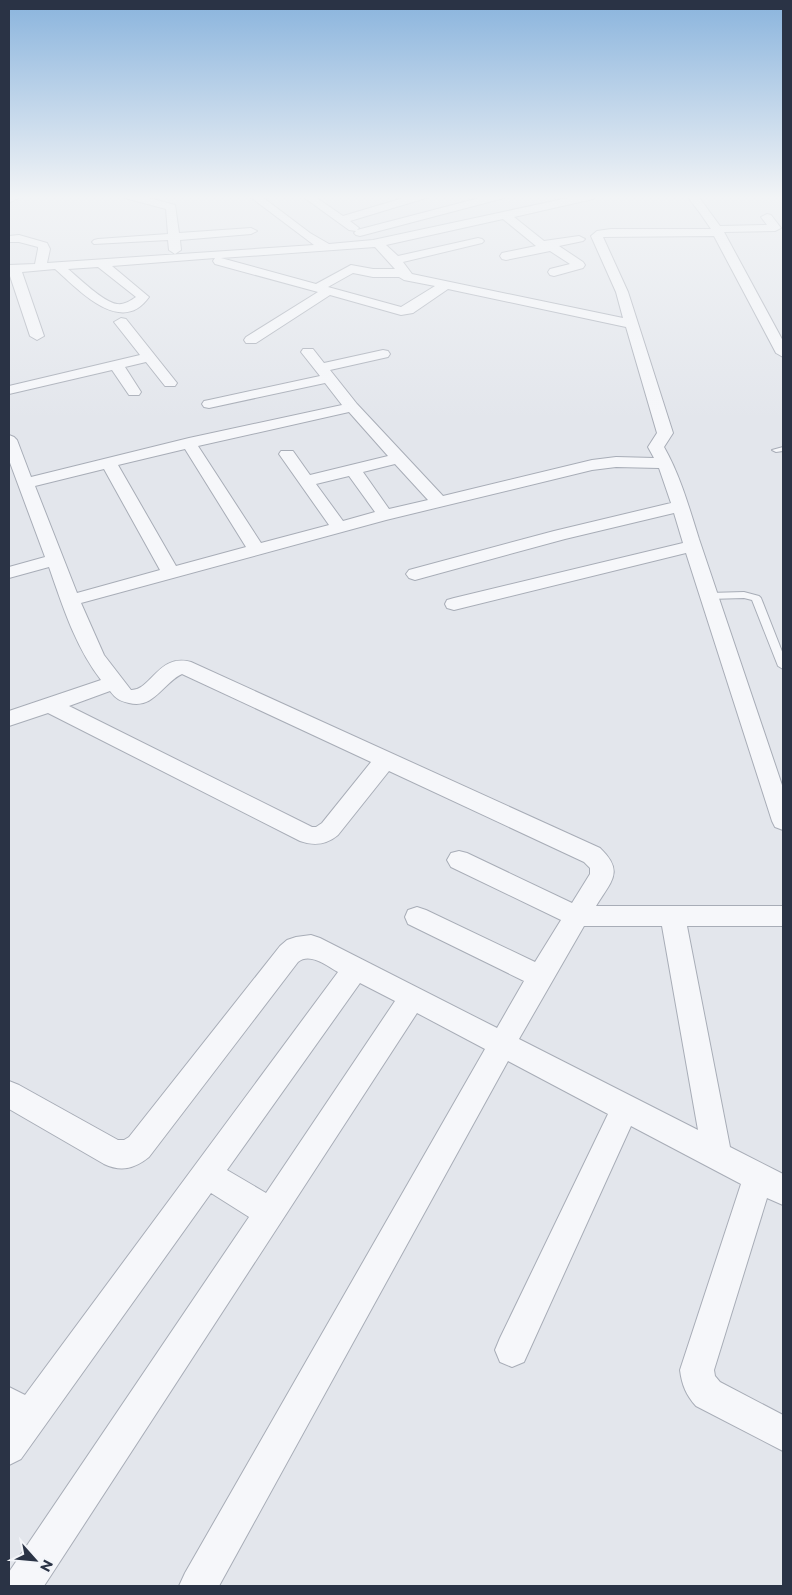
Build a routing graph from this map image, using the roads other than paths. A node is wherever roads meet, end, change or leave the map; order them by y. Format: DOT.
graph roads {
  1 [pos="13,270"];
  2 [pos="64,270"];
  3 [pos="110,270"];
  4 [pos="255,270"];
  5 [pos="349,270"];
  6 [pos="359,270"];
  7 [pos="559,270"];
  8 [pos="612,270"];
  9 [pos="740,270"];
  10 [pos="554,272"];
  11 [pos="403,273"];
  12 [pos="446,285"];
  13 [pos="323,289"];
  14 [pos="121,322"];
  15 [pos="632,324"];
  16 [pos="777,332"];
  17 [pos="37,336"];
  18 [pos="251,340"];
  19 [pos="308,352"];
  20 [pos="783,353"];
  21 [pos="383,354"];
  22 [pos="150,357"];
  23 [pos="116,365"];
  24 [pos="325,373"];
  25 [pos="170,384"];
  26 [pos="9,390"];
  27 [pos="134,392"];
  28 [pos="209,404"];
  29 [pos="352,407"];
  30 [pos="9,440"];
  31 [pos="188,443"];
  32 [pos="288,454"];
  33 [pos="400,458"];
  34 [pos="109,463"];
  35 [pos="666,463"];
  36 [pos="353,470"];
  37 [pos="307,481"];
  38 [pos="26,486"];
  39 [pos="9,493"];
  40 [pos="438,502"];
  41 [pos="681,506"];
  42 [pos="385,515"];
  43 [pos="339,527"];
  44 [pos="692,546"];
  45 [pos="256,549"];
  46 [pos="54,560"];
  47 [pos="9,573"];
  48 [pos="171,573"];
  49 [pos="415,574"];
  50 [pos="709,596"];
  51 [pos="71,600"];
  52 [pos="454,604"];
  53 [pos="783,666"];
  54 [pos="113,683"];
  55 [pos="50,704"];
  56 [pos="9,719"];
  57 [pos="385,760"];
  58 [pos="783,821"];
  59 [pos="459,860"];
  60 [pos="576,916"];
  61 [pos="673,916"];
  62 [pos="783,916"];
  63 [pos="417,917"];
  64 [pos="356,968"];
  65 [pos="540,977"];
  66 [pos="413,997"];
  67 [pos="502,1044"];
  68 [pos="9,1094"];
  69 [pos="626,1108"];
  70 [pos="717,1156"];
  71 [pos="207,1174"];
  72 [pos="771,1184"];
  73 [pos="270,1213"];
  74 [pos="512,1350"];
  75 [pos="19,1412"];
  76 [pos="783,1434"];
  77 [pos="9,1447"];
  78 [pos="22,1586"];
  79 [pos="198,1586"];
  1 -- 17 [label="street"];
  2 -- 3 [label="street"];
  4 -- 13 [label="street"];
  5 -- 13 [label="street"];
  6 -- 11 [label="street"];
  7 -- 10 [label="street"];
  8 -- 15 [label="street"];
  9 -- 16 [label="street"];
  11 -- 12 [label="street"];
  12 -- 13 [label="street"];
  12 -- 15 [label="street"];
  13 -- 18 [label="street"];
  14 -- 22 [label="street"];
  15 -- 35 [label="street"];
  16 -- 20 [label="street"];
  19 -- 24 [label="street"];
  21 -- 24 [label="street"];
  22 -- 23 [label="street"];
  22 -- 25 [label="street"];
  23 -- 26 [label="street"];
  23 -- 27 [label="street"];
  24 -- 28 [label="street"];
  24 -- 29 [label="street"];
  29 -- 31 [label="street"];
  29 -- 33 [label="street"];
  30 -- 38 [label="street"];
  31 -- 34 [label="street"];
  31 -- 45 [label="street"];
  32 -- 37 [label="street"];
  33 -- 36 [label="street"];
  33 -- 40 [label="street"];
  34 -- 38 [label="street"];
  34 -- 48 [label="street"];
  35 -- 40 [label="street"];
  35 -- 41 [label="street"];
  36 -- 37 [label="street"];
  36 -- 42 [label="street"];
  37 -- 43 [label="street"];
  38 -- 39 [label="street"];
  38 -- 46 [label="street"];
  40 -- 42 [label="street"];
  41 -- 44 [label="street"];
  41 -- 49 [label="street"];
  42 -- 43 [label="street"];
  43 -- 45 [label="street"];
  44 -- 50 [label="street"];
  44 -- 52 [label="street"];
  45 -- 48 [label="street"];
  46 -- 47 [label="street"];
  46 -- 51 [label="street"];
  48 -- 51 [label="street"];
  50 -- 53 [label="lane"];
  50 -- 58 [label="street"];
  51 -- 54 [label="street"];
  54 -- 55 [label="street"];
  54 -- 57 [label="street"];
  55 -- 56 [label="street"];
  55 -- 57 [label="street"];
  57 -- 60 [label="street"];
  59 -- 60 [label="street"];
  60 -- 61 [label="street"];
  60 -- 65 [label="street"];
  61 -- 62 [label="street"];
  61 -- 70 [label="street"];
  63 -- 65 [label="street"];
  64 -- 66 [label="street"];
  64 -- 68 [label="street"];
  64 -- 71 [label="street"];
  65 -- 67 [label="street"];
  66 -- 67 [label="street"];
  66 -- 73 [label="street"];
  67 -- 69 [label="street"];
  67 -- 79 [label="street"];
  69 -- 70 [label="street"];
  69 -- 74 [label="street"];
  70 -- 72 [label="street"];
  71 -- 73 [label="street"];
  71 -- 75 [label="street"];
  72 -- 76 [label="street"];
  73 -- 78 [label="street"];
  75 -- 77 [label="street"];
}
